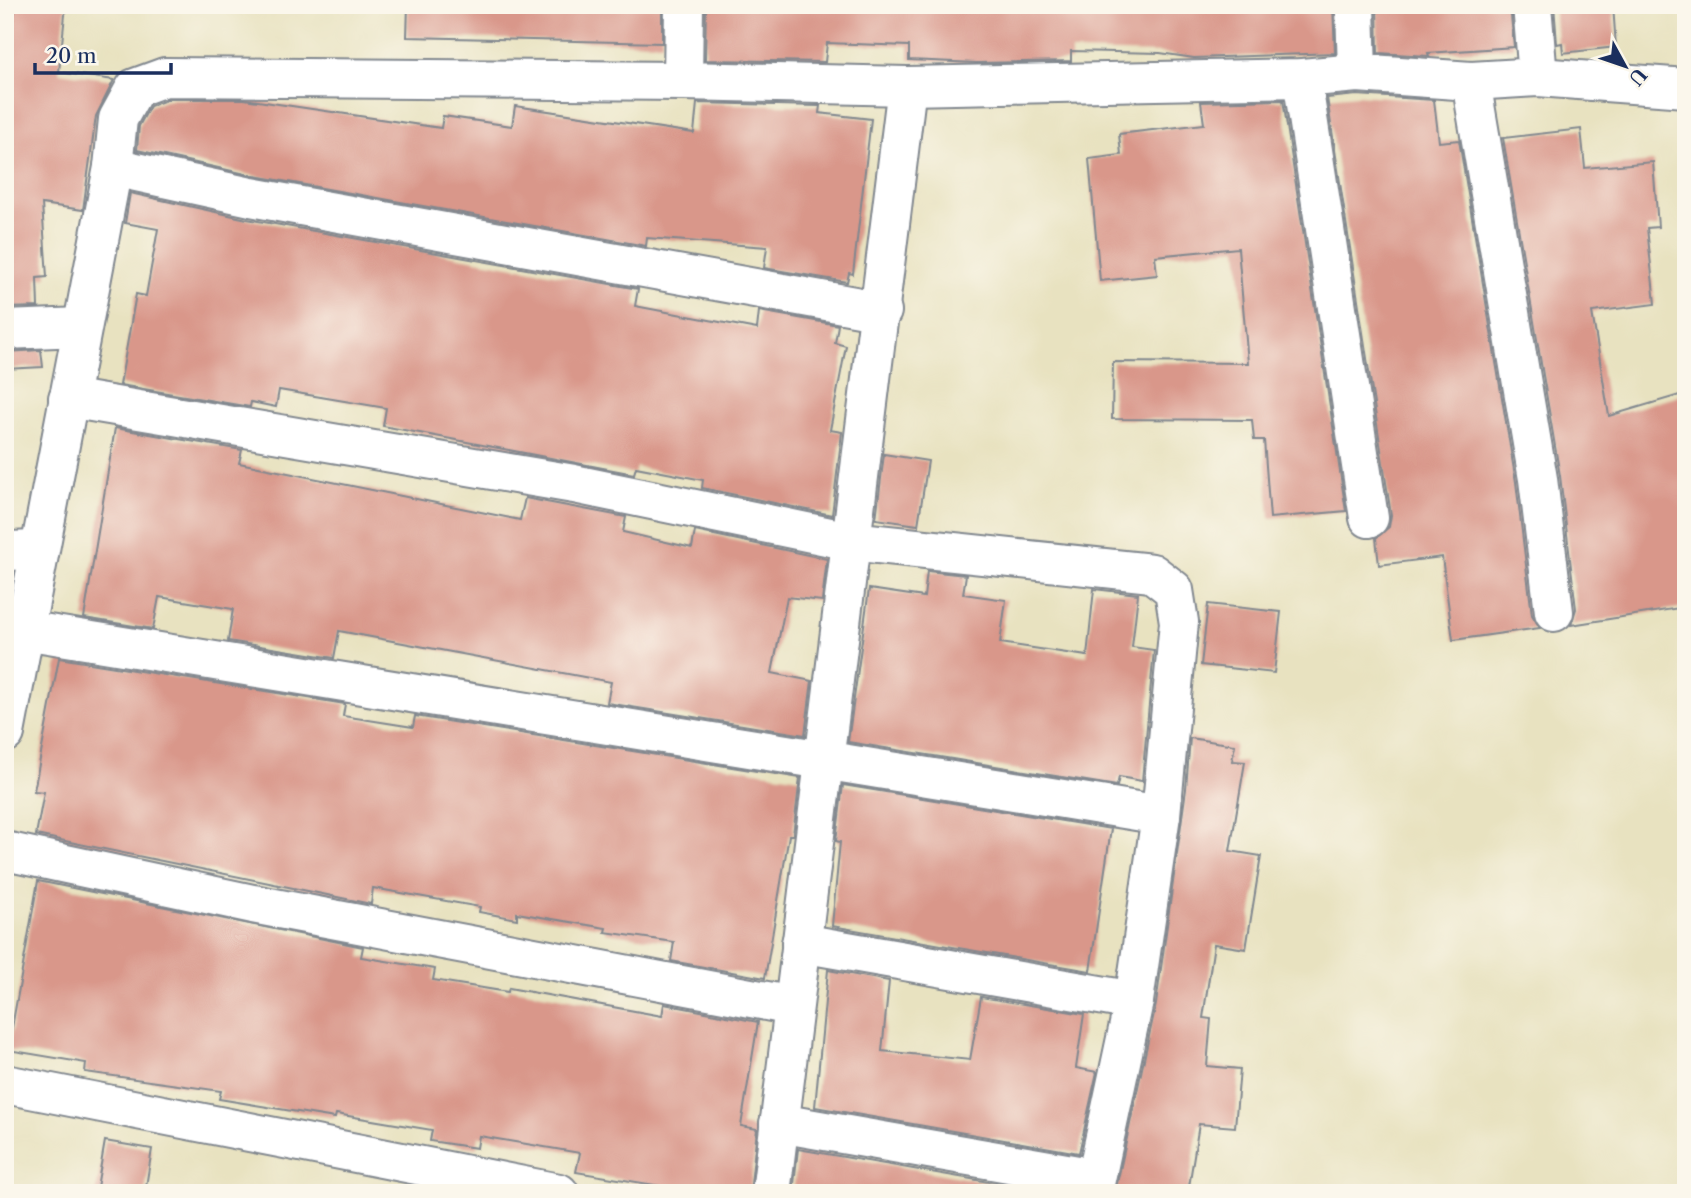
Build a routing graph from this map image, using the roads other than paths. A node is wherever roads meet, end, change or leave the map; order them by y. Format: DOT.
graph roads {
  1 [pos="684,5"];
  2 [pos="1355,5"];
  3 [pos="1532,5"];
  4 [pos="1357,73"];
  5 [pos="1538,77"];
  6 [pos="1302,78"];
  7 [pos="683,81"];
  8 [pos="1471,81"];
  9 [pos="907,86"];
  10 [pos="1686,88"];
  11 [pos="113,167"];
  12 [pos="882,311"];
  13 [pos="82,327"];
  14 [pos="5,330"];
  15 [pos="68,398"];
  16 [pos="1369,518"];
  17 [pos="850,541"];
  18 [pos="22,550"];
  19 [pos="1554,612"];
  20 [pos="24,629"];
  21 [pos="5,733"];
  22 [pos="823,761"];
  23 [pos="1161,815"];
  24 [pos="5,851"];
  25 [pos="801,943"];
  26 [pos="1134,1001"];
  27 [pos="793,1006"];
  28 [pos="5,1084"];
  29 [pos="779,1123"];
  30 [pos="1094,1186"];
  31 [pos="559,1193"];
  32 [pos="771,1193"];
  1 -- 7 [label="street"];
  2 -- 4 [label="street"];
  3 -- 5 [label="street"];
  4 -- 6 [label="street"];
  4 -- 8 [label="street"];
  5 -- 8 [label="street"];
  5 -- 10 [label="street"];
  6 -- 9 [label="street"];
  6 -- 16 [label="street"];
  7 -- 9 [label="street"];
  7 -- 11 [label="street"];
  8 -- 19 [label="street"];
  9 -- 12 [label="street"];
  11 -- 12 [label="street"];
  11 -- 13 [label="street"];
  12 -- 17 [label="street"];
  13 -- 14 [label="street"];
  13 -- 15 [label="street"];
  15 -- 17 [label="street"];
  15 -- 18 [label="street"];
  17 -- 22 [label="street"];
  17 -- 23 [label="street"];
  18 -- 20 [label="street"];
  20 -- 21 [label="street"];
  20 -- 22 [label="street"];
  22 -- 23 [label="street"];
  22 -- 25 [label="street"];
  23 -- 26 [label="street"];
  24 -- 27 [label="street"];
  25 -- 26 [label="street"];
  25 -- 27 [label="street"];
  26 -- 30 [label="street"];
  27 -- 29 [label="street"];
  28 -- 31 [label="street"];
  29 -- 30 [label="street"];
  29 -- 32 [label="street"];
}
